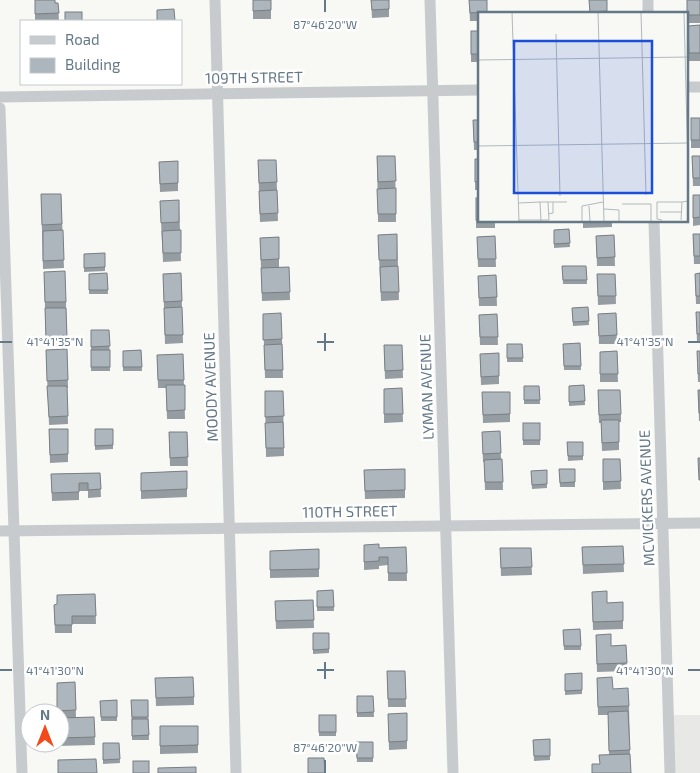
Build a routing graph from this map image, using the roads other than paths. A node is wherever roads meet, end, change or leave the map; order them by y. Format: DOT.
graph roads {
  1 [pos="215,0"];
  2 [pos="430,0"];
  3 [pos="478,90"];
  4 [pos="432,91"];
  5 [pos="218,94"];
  6 [pos="0,97"];
  7 [pos="0,108"];
  8 [pos="654,222"];
  9 [pos="700,523"];
  10 [pos="663,524"];
  11 [pos="446,526"];
  12 [pos="230,529"];
  13 [pos="0,531"];
  14 [pos="13,531"];
  15 [pos="22,773"];
  16 [pos="236,773"];
  17 [pos="452,773"];
  18 [pos="670,773"];
  1 -- 5 [label="street, MOODY AVENUE"];
  2 -- 4 [label="street, LYMAN AVENUE"];
  3 -- 4 [label="street, 109TH STREET"];
  4 -- 5 [label="street, 109TH STREET"];
  4 -- 11 [label="street, LYMAN AVENUE"];
  5 -- 6 [label="street, 109TH STREET"];
  5 -- 12 [label="street, MOODY AVENUE"];
  7 -- 14 [label="street"];
  8 -- 10 [label="street, MCVICKERS AVENUE"];
  9 -- 10 [label="street, 110TH STREET"];
  10 -- 11 [label="street, 110TH STREET"];
  10 -- 18 [label="street, MCVICKERS AVENUE"];
  11 -- 12 [label="street, 110TH STREET"];
  11 -- 17 [label="street, LYMAN AVENUE"];
  12 -- 14 [label="street, 110TH STREET"];
  12 -- 16 [label="street, MOODY AVENUE"];
  13 -- 14 [label="street, 110TH STREET"];
  14 -- 15 [label="street"];
}
